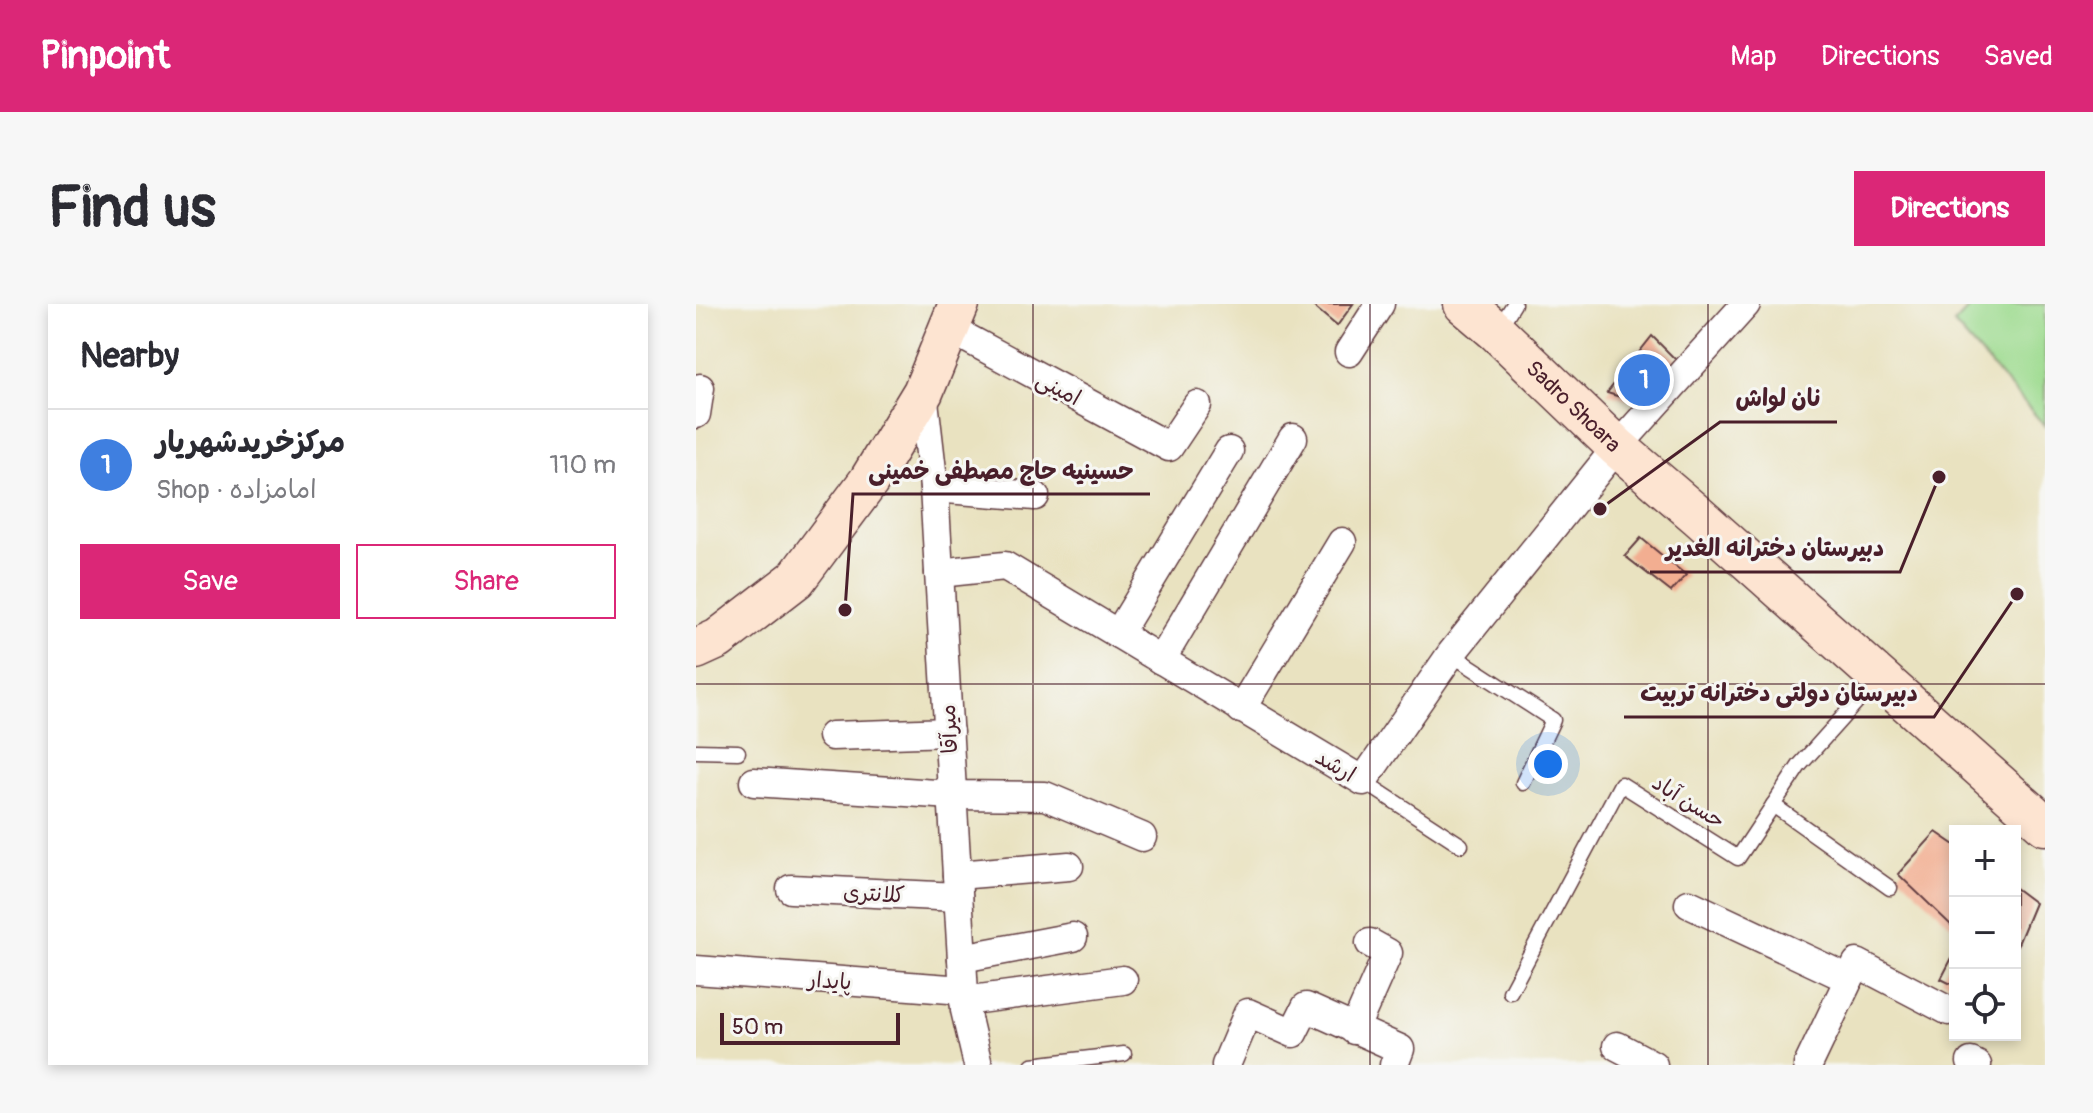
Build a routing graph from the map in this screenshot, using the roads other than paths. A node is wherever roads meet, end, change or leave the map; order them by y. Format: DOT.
graph roads {
  1 [pos="1380,304"];
  2 [pos="1464,304"];
  3 [pos="1746,304"];
  4 [pos="954,316"];
  5 [pos="1506,318"];
  6 [pos="1349,352"];
  7 [pos="923,392"];
  8 [pos="1197,405"];
  9 [pos="1293,438"];
  10 [pos="1617,447"];
  11 [pos="1229,451"];
  12 [pos="934,488"];
  13 [pos="1035,496"];
  14 [pos="1342,542"];
  15 [pos="939,573"];
  16 [pos="1118,634"];
  17 [pos="696,649"];
  18 [pos="1451,654"];
  19 [pos="1161,660"];
  20 [pos="1879,677"];
  21 [pos="1241,709"];
  22 [pos="949,732"];
  23 [pos="832,736"];
  24 [pos="696,751"];
  25 [pos="738,752"];
  26 [pos="1363,781"];
  27 [pos="754,782"];
  28 [pos="1523,783"];
  29 [pos="952,795"];
  30 [pos="1773,805"];
  31 [pos="2045,825"];
  32 [pos="1142,837"];
  33 [pos="1461,845"];
  34 [pos="1069,866"];
  35 [pos="957,886"];
  36 [pos="1890,888"];
  37 [pos="791,889"];
  38 [pos="1689,904"];
  39 [pos="1073,937"];
  40 [pos="1370,943"];
  41 [pos="962,958"];
  42 [pos="696,970"];
  43 [pos="1849,979"];
  44 [pos="1123,980"];
  45 [pos="1510,992"];
  46 [pos="964,996"];
  47 [pos="1949,1011"];
  48 [pos="1354,1030"];
  49 [pos="1617,1046"];
  50 [pos="1124,1054"];
  51 [pos="978,1065"];
  52 [pos="1032,1065"];
  53 [pos="1226,1065"];
  54 [pos="1394,1065"];
  55 [pos="1653,1065"];
  56 [pos="1808,1065"];
  1 -- 6 [label="street"];
  2 -- 5 [label="main road, Sadro Shoara"];
  3 -- 10 [label="street, ارشد"];
  4 -- 7 [label="main road"];
  4 -- 8 [label="street, امینی"];
  5 -- 10 [label="main road, Sadro Shoara"];
  7 -- 12 [label="street, میرآقا"];
  7 -- 17 [label="main road"];
  9 -- 19 [label="street"];
  10 -- 18 [label="street, ارشد"];
  10 -- 20 [label="main road, Sadro Shoara"];
  11 -- 16 [label="street"];
  12 -- 13 [label="street"];
  12 -- 15 [label="street, میرآقا"];
  14 -- 21 [label="street"];
  15 -- 16 [label="street, ارشد"];
  15 -- 22 [label="street, میرآقا"];
  16 -- 19 [label="street, ارشد"];
  18 -- 26 [label="street, ارشد"];
  18 -- 28 [label="lane"];
  19 -- 21 [label="street, ارشد"];
  20 -- 30 [label="lane, حسن آباد"];
  20 -- 31 [label="main road, Sadro Shoara"];
  21 -- 26 [label="street, ارشد"];
  22 -- 23 [label="street"];
  22 -- 29 [label="street, میرآقا"];
  24 -- 25 [label="lane"];
  26 -- 33 [label="lane"];
  27 -- 29 [label="street"];
  29 -- 32 [label="street"];
  29 -- 35 [label="street, میرآقا"];
  30 -- 36 [label="lane"];
  30 -- 45 [label="lane, حسن آباد"];
  34 -- 35 [label="street, کلانتری"];
  35 -- 37 [label="street, کلانتری"];
  35 -- 41 [label="street, میرآقا"];
  38 -- 43 [label="street"];
  39 -- 41 [label="street"];
  40 -- 48 [label="street"];
  41 -- 46 [label="street, میرآقا"];
  42 -- 46 [label="street, پایدار"];
  43 -- 47 [label="street"];
  43 -- 56 [label="street"];
  44 -- 46 [label="street, پایدار"];
  46 -- 51 [label="street, میرآقا"];
  48 -- 53 [label="street"];
  48 -- 54 [label="street"];
  49 -- 55 [label="street"];
  50 -- 52 [label="lane"];
}
